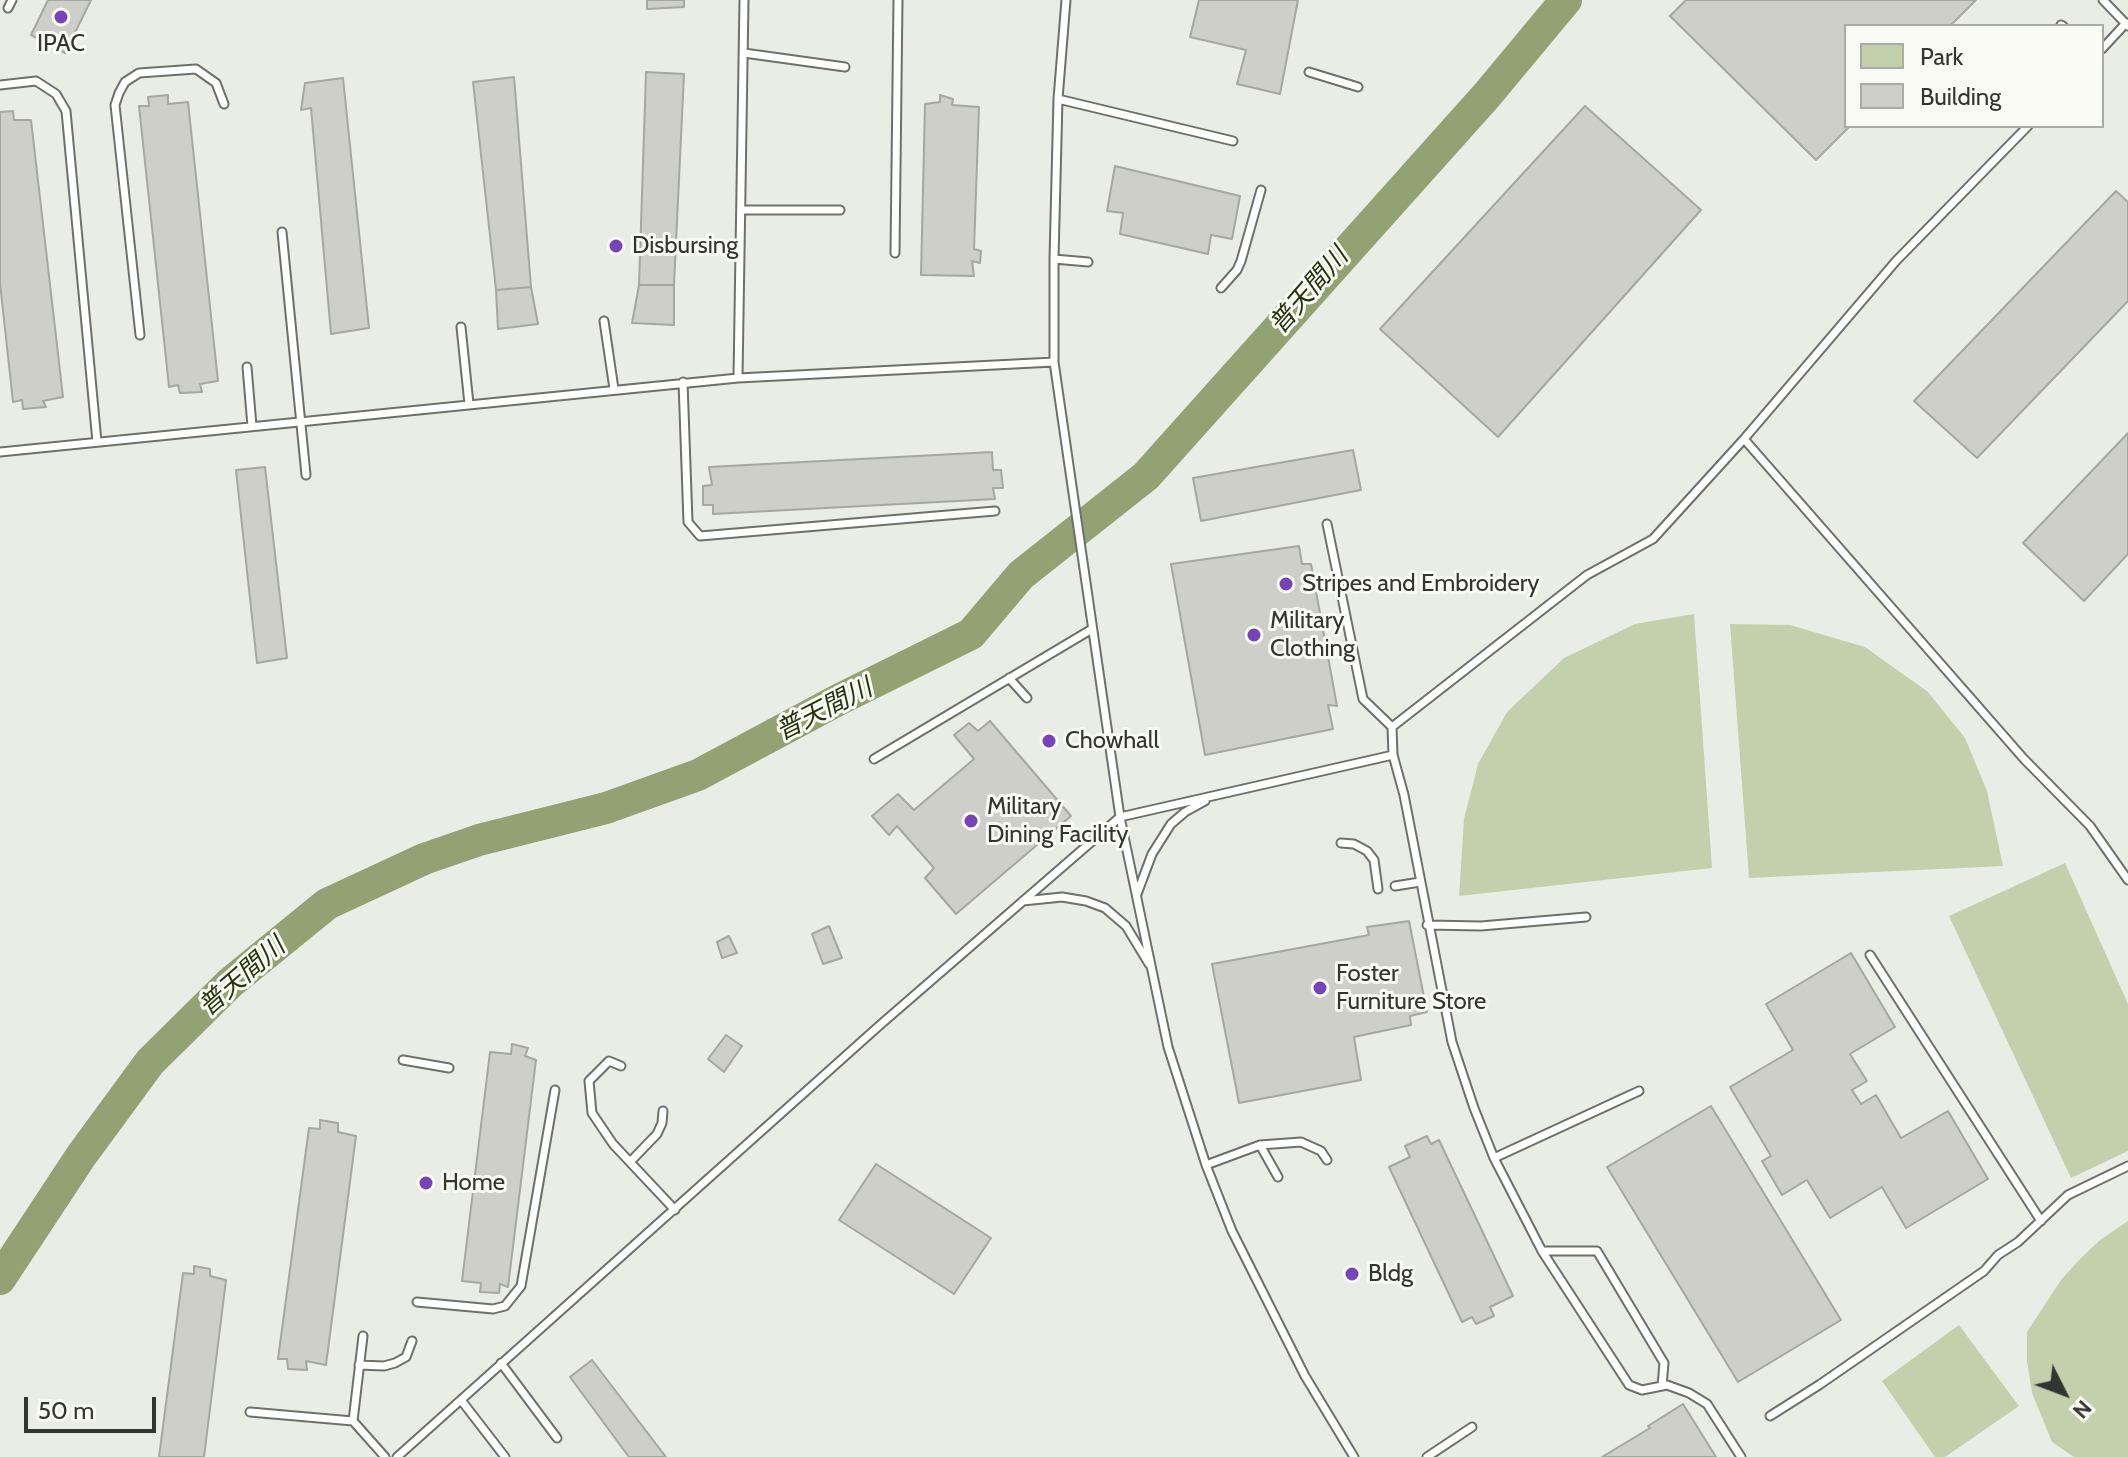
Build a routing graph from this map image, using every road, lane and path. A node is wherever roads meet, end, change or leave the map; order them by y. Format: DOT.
graph roads {
  1 [pos="744,0"];
  2 [pos="898,0"];
  3 [pos="1066,0"];
  4 [pos="2103,0"];
  5 [pos="2127,24"];
  6 [pos="2104,47"];
  7 [pos="744,53"];
  8 [pos="845,67"];
  9 [pos="1309,72"];
  10 [pos="0,85"];
  11 [pos="1358,87"];
  12 [pos="1058,99"];
  13 [pos="224,104"];
  14 [pos="2026,128"];
  15 [pos="1233,141"];
  16 [pos="1261,190"];
  17 [pos="741,210"];
  18 [pos="840,210"];
  19 [pos="282,232"];
  20 [pos="895,253"];
  21 [pos="1054,259"];
  22 [pos="1088,262"];
  23 [pos="1221,288"];
  24 [pos="604,321"];
  25 [pos="461,327"];
  26 [pos="140,335"];
  27 [pos="1054,362"];
  28 [pos="247,367"];
  29 [pos="738,378"];
  30 [pos="683,382"];
  31 [pos="614,389"];
  32 [pos="469,404"];
  33 [pos="299,422"];
  34 [pos="252,426"];
  35 [pos="1744,439"];
  36 [pos="97,442"];
  37 [pos="0,452"];
  38 [pos="306,475"];
  39 [pos="995,511"];
  40 [pos="1327,524"];
  41 [pos="1092,629"];
  42 [pos="1009,678"];
  43 [pos="1027,698"];
  44 [pos="1392,727"];
  45 [pos="1393,755"];
  46 [pos="874,759"];
  47 [pos="1214,796"];
  48 [pos="1120,817"];
  49 [pos="1341,843"];
  50 [pos="2128,880"];
  51 [pos="1420,882"];
  52 [pos="1395,886"];
  53 [pos="1378,889"];
  54 [pos="1136,895"];
  55 [pos="1023,901"];
  56 [pos="1586,917"];
  57 [pos="1427,925"];
  58 [pos="1870,955"];
  59 [pos="1152,969"];
  60 [pos="403,1060"];
  61 [pos="621,1066"];
  62 [pos="449,1068"];
  63 [pos="555,1090"];
  64 [pos="1639,1091"];
  65 [pos="663,1111"];
  66 [pos="1260,1145"];
  67 [pos="1494,1158"];
  68 [pos="1327,1160"];
  69 [pos="630,1162"];
  70 [pos="1206,1165"];
  71 [pos="2128,1166"];
  72 [pos="1278,1177"];
  73 [pos="675,1210"];
  74 [pos="2041,1221"];
  75 [pos="1542,1251"];
  76 [pos="417,1302"];
  77 [pos="363,1336"];
  78 [pos="412,1341"];
  79 [pos="501,1363"];
  80 [pos="359,1365"];
  81 [pos="1662,1386"];
  82 [pos="461,1400"];
  83 [pos="250,1412"];
  84 [pos="1770,1416"];
  85 [pos="353,1421"];
  86 [pos="1472,1427"];
  87 [pos="557,1438"];
  88 [pos="385,1457"];
  89 [pos="397,1457"];
  90 [pos="505,1457"];
  91 [pos="1354,1457"];
  92 [pos="1427,1457"];
  93 [pos="1741,1457"];
  1 -- 7 [label="lane"];
  2 -- 20 [label="lane"];
  3 -- 12 [label="lane"];
  4 -- 5 [label="lane"];
  5 -- 6 [label="lane"];
  7 -- 8 [label="lane"];
  7 -- 17 [label="lane"];
  9 -- 11 [label="lane"];
  10 -- 36 [label="lane"];
  12 -- 15 [label="lane"];
  12 -- 21 [label="lane"];
  13 -- 26 [label="lane"];
  14 -- 35 [label="lane"];
  16 -- 23 [label="lane"];
  17 -- 18 [label="lane"];
  17 -- 29 [label="lane"];
  19 -- 33 [label="lane"];
  21 -- 22 [label="lane"];
  21 -- 27 [label="lane"];
  24 -- 31 [label="lane"];
  25 -- 32 [label="lane"];
  27 -- 29 [label="lane"];
  27 -- 41 [label="lane"];
  28 -- 34 [label="lane"];
  29 -- 30 [label="lane"];
  30 -- 31 [label="lane"];
  30 -- 39 [label="lane"];
  31 -- 32 [label="lane"];
  32 -- 33 [label="lane"];
  33 -- 34 [label="lane"];
  33 -- 38 [label="lane"];
  34 -- 36 [label="lane"];
  35 -- 44 [label="lane"];
  35 -- 50 [label="lane"];
  36 -- 37 [label="lane"];
  40 -- 44 [label="lane"];
  41 -- 42 [label="lane"];
  41 -- 48 [label="lane"];
  42 -- 43 [label="lane"];
  42 -- 46 [label="lane"];
  44 -- 45 [label="lane"];
  45 -- 47 [label="lane"];
  45 -- 51 [label="lane"];
  47 -- 48 [label="lane"];
  47 -- 54 [label="lane"];
  48 -- 54 [label="lane"];
  48 -- 55 [label="lane"];
  49 -- 53 [label="lane"];
  51 -- 52 [label="lane"];
  51 -- 57 [label="lane"];
  54 -- 59 [label="lane"];
  55 -- 59 [label="lane"];
  55 -- 73 [label="lane"];
  56 -- 57 [label="lane"];
  57 -- 67 [label="lane"];
  58 -- 74 [label="lane"];
  59 -- 70 [label="lane"];
  60 -- 62 [label="lane"];
  61 -- 69 [label="lane"];
  63 -- 76 [label="lane"];
  64 -- 67 [label="lane"];
  65 -- 69 [label="lane"];
  66 -- 68 [label="lane"];
  66 -- 70 [label="lane"];
  66 -- 72 [label="lane"];
  67 -- 75 [label="lane"];
  69 -- 73 [label="lane"];
  70 -- 91 [label="lane"];
  71 -- 74 [label="lane"];
  73 -- 79 [label="lane"];
  74 -- 84 [label="lane"];
  75 -- 81 [label="lane"];
  75 -- 81 [label="lane"];
  77 -- 80 [label="lane"];
  78 -- 80 [label="lane"];
  79 -- 82 [label="lane"];
  79 -- 87 [label="lane"];
  80 -- 85 [label="lane"];
  81 -- 93 [label="lane"];
  82 -- 89 [label="lane"];
  82 -- 90 [label="lane"];
  83 -- 85 [label="lane"];
  85 -- 88 [label="lane"];
  86 -- 92 [label="lane"];
}
